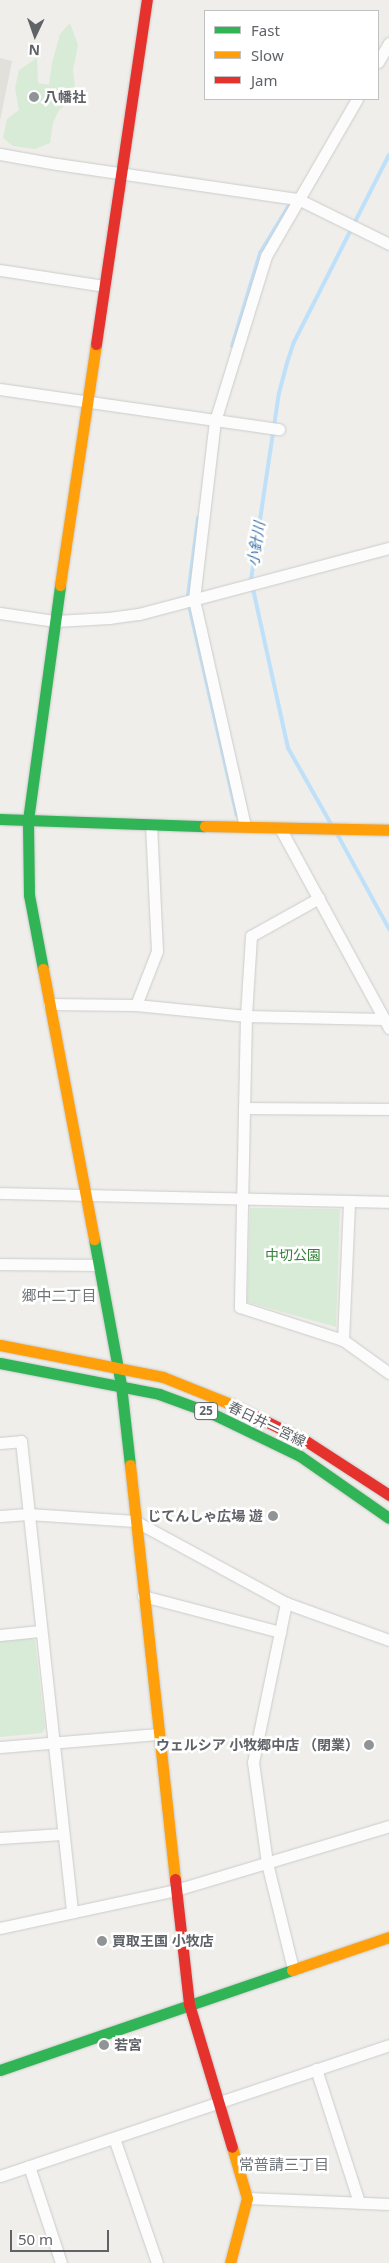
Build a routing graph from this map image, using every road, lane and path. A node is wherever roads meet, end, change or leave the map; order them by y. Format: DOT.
graph roads {
  1 [pos="147,0"];
  2 [pos="389,43"];
  3 [pos="379,60"];
  4 [pos="356,100"];
  5 [pos="0,154"];
  6 [pos="122,173"];
  7 [pos="298,199"];
  8 [pos="389,244"];
  9 [pos="0,270"];
  10 [pos="105,286"];
  11 [pos="0,389"];
  12 [pos="88,402"];
  13 [pos="215,421"];
  14 [pos="279,429"];
  15 [pos="389,548"];
  16 [pos="194,599"];
  17 [pos="0,613"];
  18 [pos="54,620"];
  19 [pos="0,819"];
  20 [pos="28,820"];
  21 [pos="151,825"];
  22 [pos="245,826"];
  23 [pos="280,828"];
  24 [pos="389,830"];
  25 [pos="319,898"];
  26 [pos="49,1004"];
  27 [pos="136,1005"];
  28 [pos="246,1016"];
  29 [pos="386,1024"];
  30 [pos="244,1108"];
  31 [pos="389,1109"];
  32 [pos="0,1193"];
  33 [pos="86,1195"];
  34 [pos="242,1199"];
  35 [pos="349,1201"];
  36 [pos="389,1202"];
  37 [pos="0,1264"];
  38 [pos="98,1265"];
  39 [pos="343,1340"];
  40 [pos="0,1345"];
  41 [pos="0,1363"];
  42 [pos="118,1368"];
  43 [pos="389,1373"];
  44 [pos="121,1385"];
  45 [pos="0,1444"];
  46 [pos="389,1495"];
  47 [pos="28,1514"];
  48 [pos="0,1516"];
  49 [pos="389,1518"];
  50 [pos="135,1522"];
  51 [pos="143,1596"];
  52 [pos="286,1602"];
  53 [pos="40,1631"];
  54 [pos="280,1632"];
  55 [pos="0,1635"];
  56 [pos="389,1640"];
  57 [pos="158,1734"];
  58 [pos="52,1743"];
  59 [pos="0,1747"];
  60 [pos="389,1826"];
  61 [pos="62,1834"];
  62 [pos="0,1838"];
  63 [pos="266,1863"];
  64 [pos="176,1890"];
  65 [pos="72,1912"];
  66 [pos="0,1928"];
  67 [pos="389,1936"];
  68 [pos="293,1969"];
  69 [pos="189,2004"];
  70 [pos="389,2045"];
  71 [pos="316,2069"];
  72 [pos="0,2070"];
  73 [pos="218,2102"];
  74 [pos="114,2138"];
  75 [pos="29,2166"];
  76 [pos="0,2176"];
  77 [pos="247,2198"];
  78 [pos="359,2202"];
  79 [pos="389,2204"];
  80 [pos="61,2263"];
  81 [pos="157,2263"];
  82 [pos="230,2263"];
  1 -- 6 [label="street"];
  2 -- 3 [label="street"];
  4 -- 7 [label="street"];
  5 -- 6 [label="street"];
  6 -- 7 [label="street"];
  6 -- 10 [label="street"];
  7 -- 8 [label="street"];
  7 -- 13 [label="street"];
  9 -- 10 [label="street"];
  10 -- 12 [label="street"];
  11 -- 12 [label="street"];
  12 -- 13 [label="street"];
  12 -- 18 [label="street"];
  13 -- 14 [label="street"];
  13 -- 16 [label="street"];
  15 -- 16 [label="street"];
  16 -- 18 [label="street"];
  16 -- 22 [label="street"];
  17 -- 18 [label="street"];
  18 -- 20 [label="street"];
  19 -- 20 [label="street"];
  20 -- 21 [label="street"];
  20 -- 26 [label="street"];
  21 -- 22 [label="street"];
  21 -- 27 [label="street"];
  22 -- 23 [label="street"];
  23 -- 24 [label="street"];
  23 -- 25 [label="street"];
  25 -- 28 [label="street"];
  25 -- 29 [label="street"];
  26 -- 27 [label="street"];
  26 -- 33 [label="street"];
  27 -- 28 [label="street"];
  28 -- 29 [label="street"];
  28 -- 30 [label="street"];
  30 -- 31 [label="street"];
  30 -- 34 [label="street"];
  32 -- 33 [label="street"];
  33 -- 34 [label="street"];
  33 -- 38 [label="street"];
  34 -- 35 [label="street"];
  34 -- 39 [label="street"];
  35 -- 36 [label="street"];
  35 -- 39 [label="street"];
  37 -- 38 [label="street"];
  38 -- 42 [label="street"];
  39 -- 43 [label="street"];
  40 -- 42 [label="street, 春日井一宮線 / 25"];
  41 -- 44 [label="street, 春日井一宮線 / 25"];
  42 -- 44 [label="street"];
  42 -- 46 [label="street, 春日井一宮線 / 25"];
  44 -- 49 [label="street, 春日井一宮線 / 25"];
  44 -- 50 [label="street"];
  45 -- 47 [label="street"];
  47 -- 48 [label="street"];
  47 -- 50 [label="street"];
  47 -- 53 [label="street"];
  50 -- 51 [label="street"];
  50 -- 52 [label="street"];
  51 -- 54 [label="street"];
  51 -- 57 [label="street"];
  52 -- 54 [label="street"];
  52 -- 56 [label="street"];
  53 -- 55 [label="street"];
  53 -- 58 [label="street"];
  54 -- 63 [label="street"];
  57 -- 58 [label="street"];
  57 -- 64 [label="street"];
  58 -- 59 [label="street"];
  58 -- 61 [label="street"];
  60 -- 63 [label="street"];
  61 -- 62 [label="street"];
  61 -- 65 [label="street"];
  63 -- 64 [label="street"];
  63 -- 68 [label="street"];
  64 -- 65 [label="street"];
  64 -- 69 [label="street"];
  65 -- 66 [label="street"];
  67 -- 68 [label="street"];
  68 -- 69 [label="street"];
  69 -- 72 [label="street"];
  69 -- 73 [label="street"];
  70 -- 71 [label="street"];
  71 -- 73 [label="street"];
  71 -- 78 [label="street"];
  73 -- 74 [label="street"];
  73 -- 77 [label="street"];
  74 -- 75 [label="street"];
  74 -- 81 [label="street"];
  75 -- 76 [label="street"];
  75 -- 80 [label="street"];
  77 -- 78 [label="street"];
  77 -- 82 [label="street"];
  78 -- 79 [label="street"];
}
